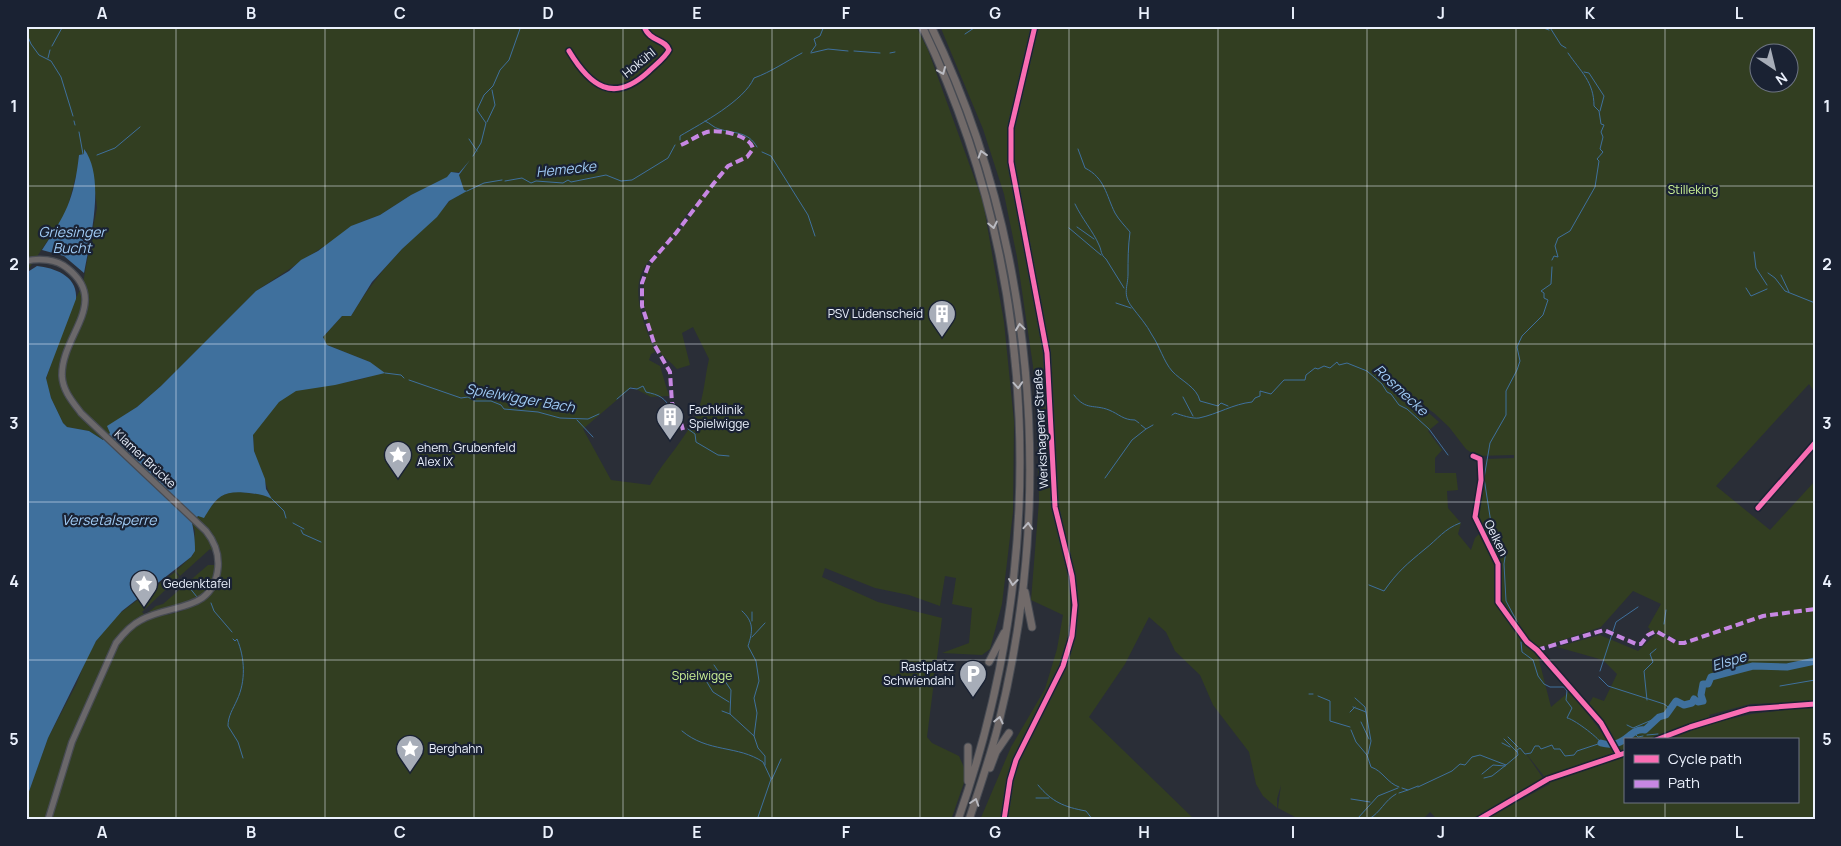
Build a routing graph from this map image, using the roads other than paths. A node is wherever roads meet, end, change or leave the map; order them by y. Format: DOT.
graph roads {
  1 [pos="644,26"];
  2 [pos="922,26"];
  3 [pos="931,26"];
  4 [pos="1036,26"];
  5 [pos="569,51"];
  6 [pos="26,261"];
  7 [pos="1815,443"];
  8 [pos="1473,456"];
  9 [pos="1758,508"];
  10 [pos="1024,574"];
  11 [pos="1010,608"];
  12 [pos="1032,627"];
  13 [pos="988,662"];
  14 [pos="1815,704"];
  15 [pos="1009,733"];
  16 [pos="1661,738"];
  17 [pos="968,747"];
  18 [pos="1624,753"];
  19 [pos="1619,755"];
  20 [pos="980,784"];
  21 [pos="966,798"];
  22 [pos="48,820"];
  23 [pos="958,820"];
  24 [pos="969,820"];
  25 [pos="1004,820"];
  26 [pos="1478,820"];
  1 -- 5 [label="street, Hokühl"];
  2 -- 11 [label="highway, one-way"];
  10 -- 3 [label="highway, one-way"];
  4 -- 25 [label="main road, Werkshagener Straße"];
  6 -- 22 [label="main road, Klamer Brücke"];
  7 -- 9 [label="street"];
  8 -- 19 [label="street, Oelken"];
  10 -- 12 [label="highway"];
  20 -- 10 [label="highway, one-way"];
  11 -- 13 [label="highway"];
  11 -- 21 [label="highway"];
  14 -- 16 [label="street"];
  15 -- 20 [label="highway"];
  17 -- 21 [label="highway"];
  18 -- 19 [label="street"];
  19 -- 26 [label="street"];
  24 -- 20 [label="highway, one-way"];
  21 -- 23 [label="highway"];
}
